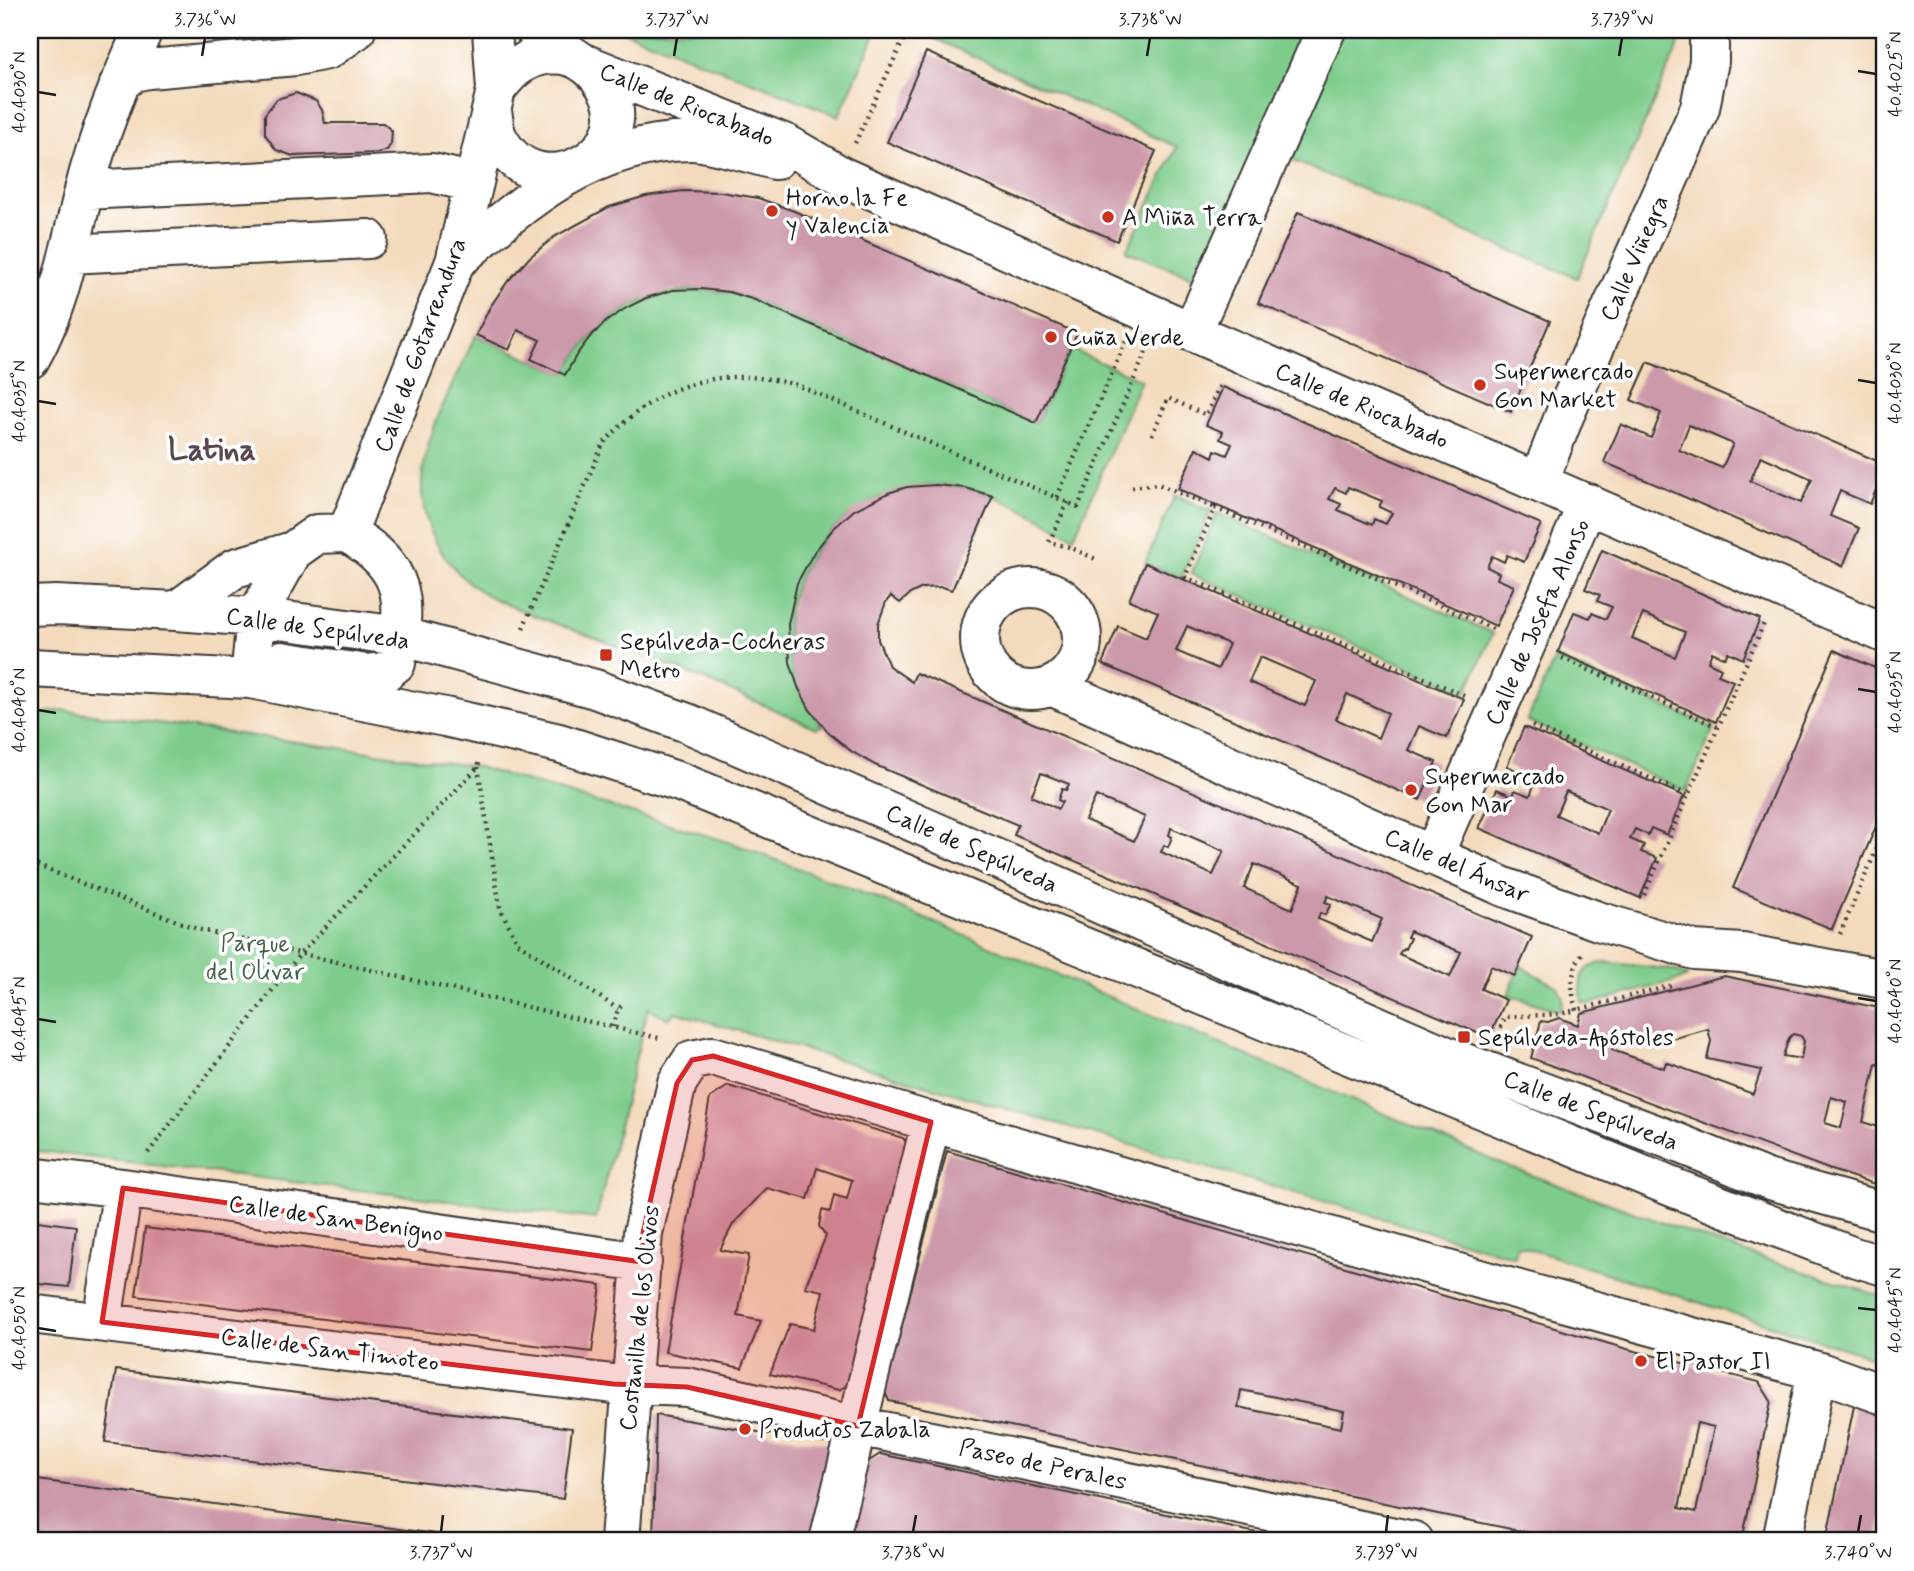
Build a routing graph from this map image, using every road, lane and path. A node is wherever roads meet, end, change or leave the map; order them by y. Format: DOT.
graph roads {
  1 [pos="143,30"];
  2 [pos="356,30"];
  3 [pos="492,30"];
  4 [pos="535,30"];
  5 [pos="908,30"];
  6 [pos="1326,30"];
  7 [pos="1709,30"];
  8 [pos="583,63"];
  9 [pos="119,85"];
  10 [pos="494,101"];
  11 [pos="847,160"];
  12 [pos="577,169"];
  13 [pos="474,183"];
  14 [pos="84,190"];
  15 [pos="368,239"];
  16 [pos="69,254"];
  17 [pos="454,262"];
  18 [pos="1192,332"];
  19 [pos="1126,340"];
  20 [pos="1147,349"];
  21 [pos="30,359"];
  22 [pos="1219,386"];
  23 [pos="1152,435"];
  24 [pos="1539,481"];
  25 [pos="1132,486"];
  26 [pos="1057,497"];
  27 [pos="1068,502"];
  28 [pos="1588,503"];
  29 [pos="1215,508"];
  30 [pos="347,533"];
  31 [pos="293,551"];
  32 [pos="1098,560"];
  33 [pos="30,606"];
  34 [pos="176,611"];
  35 [pos="256,617"];
  36 [pos="1766,617"];
  37 [pos="523,628"];
  38 [pos="1497,631"];
  39 [pos="1884,633"];
  40 [pos="400,636"];
  41 [pos="1552,653"];
  42 [pos="30,668"];
  43 [pos="250,680"];
  44 [pos="1051,686"];
  45 [pos="1468,697"];
  46 [pos="1522,722"];
  47 [pos="1718,727"];
  48 [pos="1688,795"];
  49 [pos="1884,832"];
  50 [pos="1433,856"];
  51 [pos="30,866"];
  52 [pos="1641,902"];
  53 [pos="1836,942"];
  54 [pos="1587,948"];
  55 [pos="300,954"];
  56 [pos="1879,969"];
  57 [pos="1684,983"];
  58 [pos="625,1003"];
  59 [pos="618,1009"];
  60 [pos="1576,1010"];
  61 [pos="613,1027"];
  62 [pos="1508,1039"];
  63 [pos="692,1060"];
  64 [pos="931,1122"];
  65 [pos="30,1177"];
  66 [pos="123,1188"];
  67 [pos="1884,1212"];
  68 [pos="642,1262"];
  69 [pos="1884,1266"];
  70 [pos="30,1314"];
  71 [pos="102,1322"];
  72 [pos="1816,1371"];
  73 [pos="630,1384"];
  74 [pos="1884,1395"];
  75 [pos="858,1426"];
  76 [pos="620,1541"];
  77 [pos="829,1541"];
  78 [pos="1414,1541"];
  79 [pos="1782,1541"];
  1 -- 9 [label="street"];
  2 -- 9 [label="street"];
  3 -- 10 [label="street, Calle de Gotarrendura"];
  4 -- 8 [label="street, Calle de Riocabado"];
  5 -- 11 [label="path"];
  6 -- 18 [label="street"];
  7 -- 24 [label="street, Calle Viñegra"];
  8 -- 10 [label="street"];
  8 -- 11 [label="street, Calle de Riocabado"];
  8 -- 12 [label="street"];
  9 -- 14 [label="street"];
  10 -- 12 [label="street"];
  10 -- 13 [label="street, Calle de Gotarrendura"];
  11 -- 12 [label="street, Calle de Riocabado"];
  11 -- 18 [label="street, Calle de Riocabado"];
  12 -- 17 [label="street, Calle de Riocabado"];
  13 -- 14 [label="street"];
  13 -- 17 [label="street, Calle de Gotarrendura"];
  14 -- 16 [label="street"];
  15 -- 16 [label="street"];
  16 -- 21 [label="street"];
  17 -- 30 [label="street, Calle de Gotarrendura"];
  18 -- 24 [label="street, Calle de Riocabado"];
  19 -- 26 [label="path"];
  20 -- 27 [label="path"];
  22 -- 23 [label="path"];
  24 -- 28 [label="street, Calle de Riocabado"];
  25 -- 29 [label="path"];
  26 -- 27 [label="path"];
  26 -- 37 [label="path"];
  27 -- 32 [label="path"];
  28 -- 39 [label="street, Calle de Riocabado"];
  28 -- 50 [label="street, Calle de Josefa Alonso"];
  29 -- 38 [label="path"];
  29 -- 45 [label="path"];
  30 -- 31 [label="street"];
  30 -- 40 [label="street"];
  31 -- 34 [label="street"];
  31 -- 35 [label="street"];
  33 -- 34 [label="street, Calle de Sepúlveda"];
  34 -- 35 [label="street, Calle de Sepúlveda"];
  35 -- 40 [label="street, Calle de Sepúlveda"];
  35 -- 43 [label="street"];
  36 -- 47 [label="path"];
  40 -- 43 [label="street"];
  40 -- 67 [label="street, Calle de Sepúlveda"];
  41 -- 47 [label="path"];
  42 -- 43 [label="street, Calle de Sepúlveda"];
  43 -- 69 [label="street, Calle de Sepúlveda"];
  44 -- 50 [label="street, Calle del Ánsar"];
  46 -- 48 [label="path"];
  47 -- 48 [label="path"];
  48 -- 52 [label="path"];
  49 -- 53 [label="path"];
  50 -- 56 [label="street, Calle del Ánsar"];
  51 -- 55 [label="path"];
  54 -- 60 [label="path"];
  55 -- 59 [label="path"];
  55 -- 61 [label="path"];
  55 -- 66 [label="path"];
  57 -- 60 [label="path"];
  58 -- 59 [label="path"];
  59 -- 61 [label="path"];
  60 -- 62 [label="path"];
  61 -- 63 [label="path"];
  63 -- 64 [label="street"];
  63 -- 68 [label="street, Costanilla de los Olivos"];
  64 -- 72 [label="street"];
  64 -- 75 [label="street"];
  65 -- 66 [label="street, Calle de San Benigno"];
  66 -- 68 [label="street, Calle de San Benigno"];
  66 -- 71 [label="street"];
  68 -- 73 [label="street, Costanilla de los Olivos"];
  70 -- 71 [label="street, Calle de San Timoteo"];
  71 -- 73 [label="street, Calle de San Timoteo"];
  72 -- 74 [label="street"];
  72 -- 79 [label="street"];
  73 -- 75 [label="street, Paseo de Perales"];
  73 -- 76 [label="street, Costanilla de los Olivos"];
  75 -- 77 [label="street"];
  75 -- 78 [label="street, Paseo de Perales"];
}
